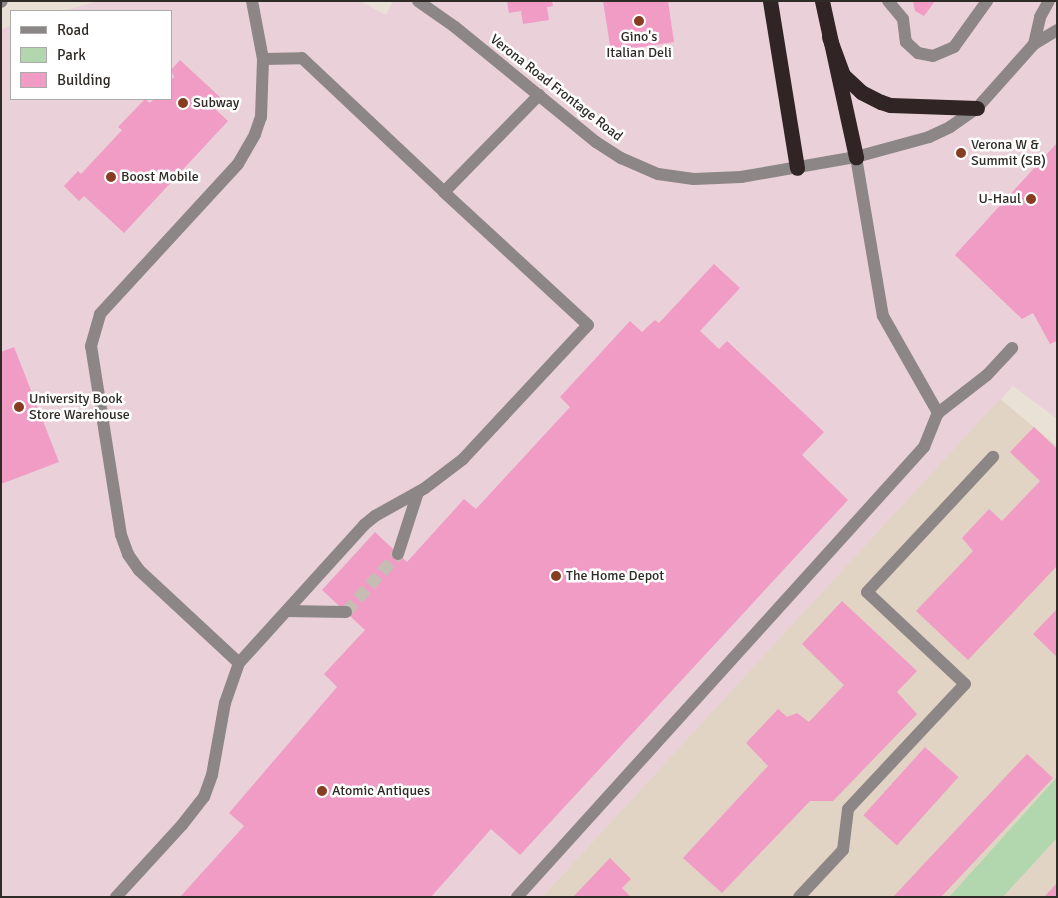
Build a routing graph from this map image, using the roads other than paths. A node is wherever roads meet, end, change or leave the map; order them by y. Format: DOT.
graph roads {
  1 [pos="252,1"];
  2 [pos="418,1"];
  3 [pos="770,1"];
  4 [pos="822,1"];
  5 [pos="888,1"];
  6 [pos="987,1"];
  7 [pos="1049,1"];
  8 [pos="1057,30"];
  9 [pos="829,37"];
  10 [pos="1034,44"];
  11 [pos="263,59"];
  12 [pos="539,96"];
  13 [pos="977,108"];
  14 [pos="856,157"];
  15 [pos="798,168"];
  16 [pos="444,192"];
  17 [pos="1012,348"];
  18 [pos="938,413"];
  19 [pos="993,456"];
  20 [pos="418,492"];
  21 [pos="398,554"];
  22 [pos="287,611"];
  23 [pos="346,612"];
  24 [pos="239,663"];
  25 [pos="116,897"];
  26 [pos="517,897"];
  27 [pos="799,897"];
  1 -- 11 [label="street"];
  2 -- 12 [label="street, Verona Road Frontage Road"];
  3 -- 15 [label="highway"];
  4 -- 9 [label="highway"];
  5 -- 6 [label="street"];
  7 -- 10 [label="street, Verona Road Frontage Road"];
  8 -- 10 [label="street, Verona Road Frontage Road"];
  9 -- 13 [label="highway"];
  9 -- 14 [label="highway"];
  10 -- 13 [label="street, Verona Road Frontage Road"];
  11 -- 16 [label="street"];
  11 -- 24 [label="street"];
  12 -- 15 [label="street, Verona Road Frontage Road"];
  12 -- 16 [label="street"];
  13 -- 14 [label="street, Verona Road Frontage Road"];
  14 -- 15 [label="street, Verona Road Frontage Road"];
  14 -- 18 [label="street"];
  16 -- 20 [label="street"];
  17 -- 18 [label="street"];
  18 -- 26 [label="street"];
  19 -- 27 [label="street"];
  20 -- 21 [label="street"];
  20 -- 22 [label="street"];
  22 -- 23 [label="street"];
  22 -- 24 [label="street"];
  24 -- 25 [label="street"];
}
